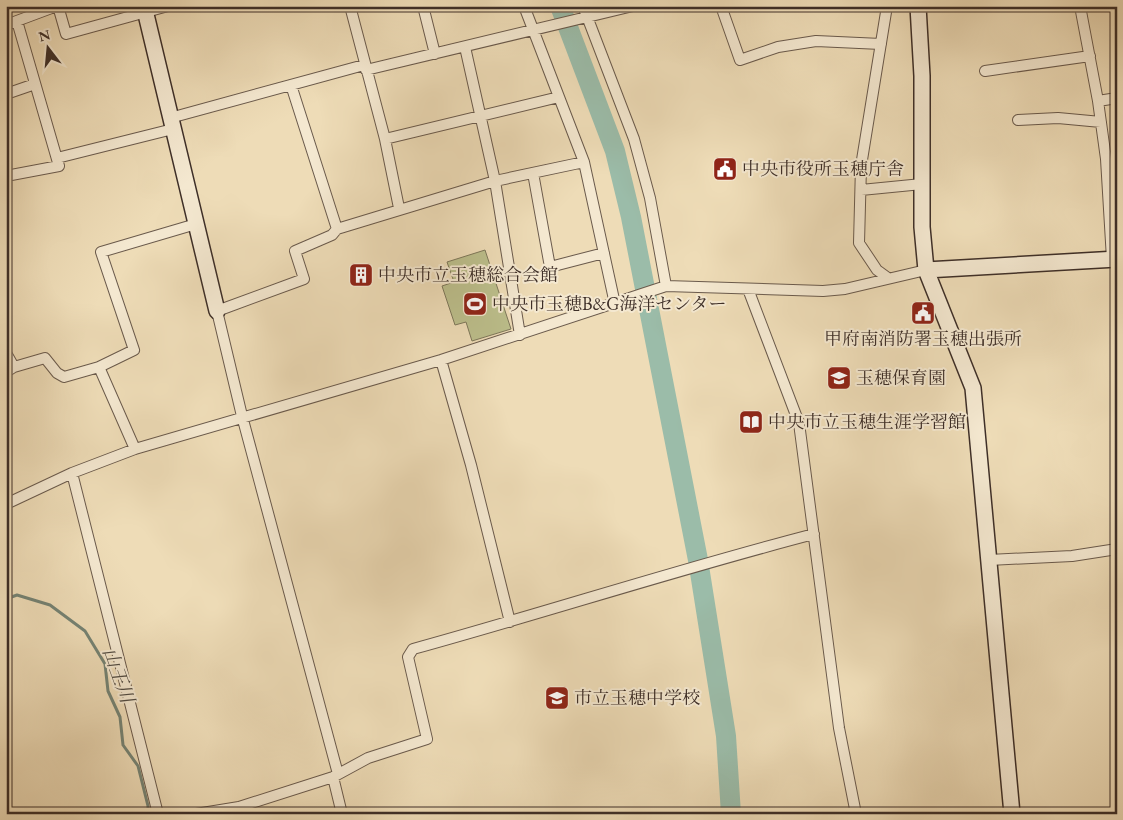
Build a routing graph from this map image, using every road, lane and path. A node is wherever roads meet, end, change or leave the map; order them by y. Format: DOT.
graph roads {
  1 [pos="58,6"];
  2 [pos="168,6"];
  3 [pos="350,6"];
  4 [pos="423,6"];
  5 [pos="524,6"];
  6 [pos="583,6"];
  7 [pos="633,6"];
  8 [pos="721,6"];
  9 [pos="887,6"];
  10 [pos="918,6"];
  11 [pos="1080,6"];
  12 [pos="144,9"];
  13 [pos="588,17"];
  14 [pos="17,21"];
  15 [pos="6,25"];
  16 [pos="533,30"];
  17 [pos="881,44"];
  18 [pos="465,47"];
  19 [pos="435,54"];
  20 [pos="1090,56"];
  21 [pos="365,67"];
  22 [pos="985,71"];
  23 [pos="34,84"];
  24 [pos="292,85"];
  25 [pos="6,94"];
  26 [pos="559,97"];
  27 [pos="1117,98"];
  28 [pos="1098,101"];
  29 [pos="482,117"];
  30 [pos="1018,120"];
  31 [pos="1101,122"];
  32 [pos="172,124"];
  33 [pos="385,139"];
  34 [pos="57,158"];
  35 [pos="584,162"];
  36 [pos="533,173"];
  37 [pos="6,176"];
  38 [pos="495,181"];
  39 [pos="922,184"];
  40 [pos="861,190"];
  41 [pos="399,208"];
  42 [pos="196,224"];
  43 [pos="337,229"];
  44 [pos="604,253"];
  45 [pos="1114,259"];
  46 [pos="926,270"];
  47 [pos="888,278"];
  48 [pos="666,286"];
  49 [pos="748,290"];
  50 [pos="615,304"];
  51 [pos="217,311"];
  52 [pos="520,335"];
  53 [pos="6,353"];
  54 [pos="441,360"];
  55 [pos="99,367"];
  56 [pos="10,369"];
  57 [pos="242,416"];
  58 [pos="135,449"];
  59 [pos="72,473"];
  60 [pos="6,504"];
  61 [pos="814,534"];
  62 [pos="1117,549"];
  63 [pos="989,560"];
  64 [pos="510,622"];
  65 [pos="335,776"];
  66 [pos="240,810"];
  67 [pos="158,814"];
  68 [pos="196,814"];
  69 [pos="342,814"];
  70 [pos="856,814"];
  71 [pos="1012,814"];
  1 -- 12 [label="street"];
  1 -- 14 [label="street"];
  2 -- 12 [label="street"];
  3 -- 21 [label="street"];
  4 -- 19 [label="street"];
  5 -- 16 [label="street"];
  6 -- 13 [label="street"];
  7 -- 13 [label="street"];
  8 -- 17 [label="street"];
  9 -- 17 [label="street"];
  10 -- 39 [label="street"];
  11 -- 20 [label="street"];
  12 -- 32 [label="street"];
  13 -- 16 [label="street"];
  13 -- 48 [label="street"];
  14 -- 15 [label="street"];
  14 -- 23 [label="street"];
  16 -- 18 [label="street"];
  16 -- 26 [label="street"];
  17 -- 40 [label="street"];
  18 -- 19 [label="street"];
  18 -- 29 [label="street"];
  19 -- 21 [label="street"];
  20 -- 22 [label="street"];
  20 -- 28 [label="street"];
  21 -- 24 [label="street"];
  21 -- 33 [label="street"];
  23 -- 25 [label="street"];
  23 -- 34 [label="street"];
  24 -- 32 [label="street"];
  24 -- 43 [label="street"];
  26 -- 29 [label="street"];
  26 -- 35 [label="street"];
  27 -- 28 [label="street"];
  28 -- 31 [label="street"];
  29 -- 33 [label="street"];
  29 -- 38 [label="street"];
  30 -- 31 [label="street"];
  31 -- 45 [label="street"];
  32 -- 34 [label="street"];
  32 -- 42 [label="street"];
  33 -- 41 [label="street"];
  34 -- 37 [label="street"];
  35 -- 36 [label="street"];
  35 -- 44 [label="street"];
  36 -- 38 [label="street"];
  36 -- 44 [label="street"];
  38 -- 41 [label="street"];
  38 -- 52 [label="street"];
  39 -- 40 [label="street"];
  39 -- 46 [label="street"];
  40 -- 47 [label="street"];
  41 -- 43 [label="street"];
  42 -- 51 [label="street"];
  42 -- 55 [label="street"];
  43 -- 51 [label="street"];
  44 -- 50 [label="street"];
  45 -- 46 [label="street"];
  46 -- 47 [label="street"];
  46 -- 63 [label="street"];
  47 -- 49 [label="street"];
  48 -- 49 [label="street"];
  48 -- 50 [label="street"];
  49 -- 61 [label="street"];
  50 -- 52 [label="street"];
  51 -- 57 [label="street"];
  52 -- 54 [label="street"];
  53 -- 56 [label="street"];
  54 -- 57 [label="street"];
  54 -- 64 [label="street"];
  55 -- 56 [label="street"];
  55 -- 58 [label="street"];
  57 -- 58 [label="street"];
  57 -- 65 [label="street"];
  58 -- 59 [label="street"];
  59 -- 60 [label="street"];
  59 -- 67 [label="street"];
  61 -- 64 [label="street"];
  61 -- 70 [label="street"];
  62 -- 63 [label="street"];
  63 -- 71 [label="street"];
  64 -- 65 [label="street"];
  65 -- 66 [label="street"];
  65 -- 69 [label="street"];
  66 -- 68 [label="street"];
}
